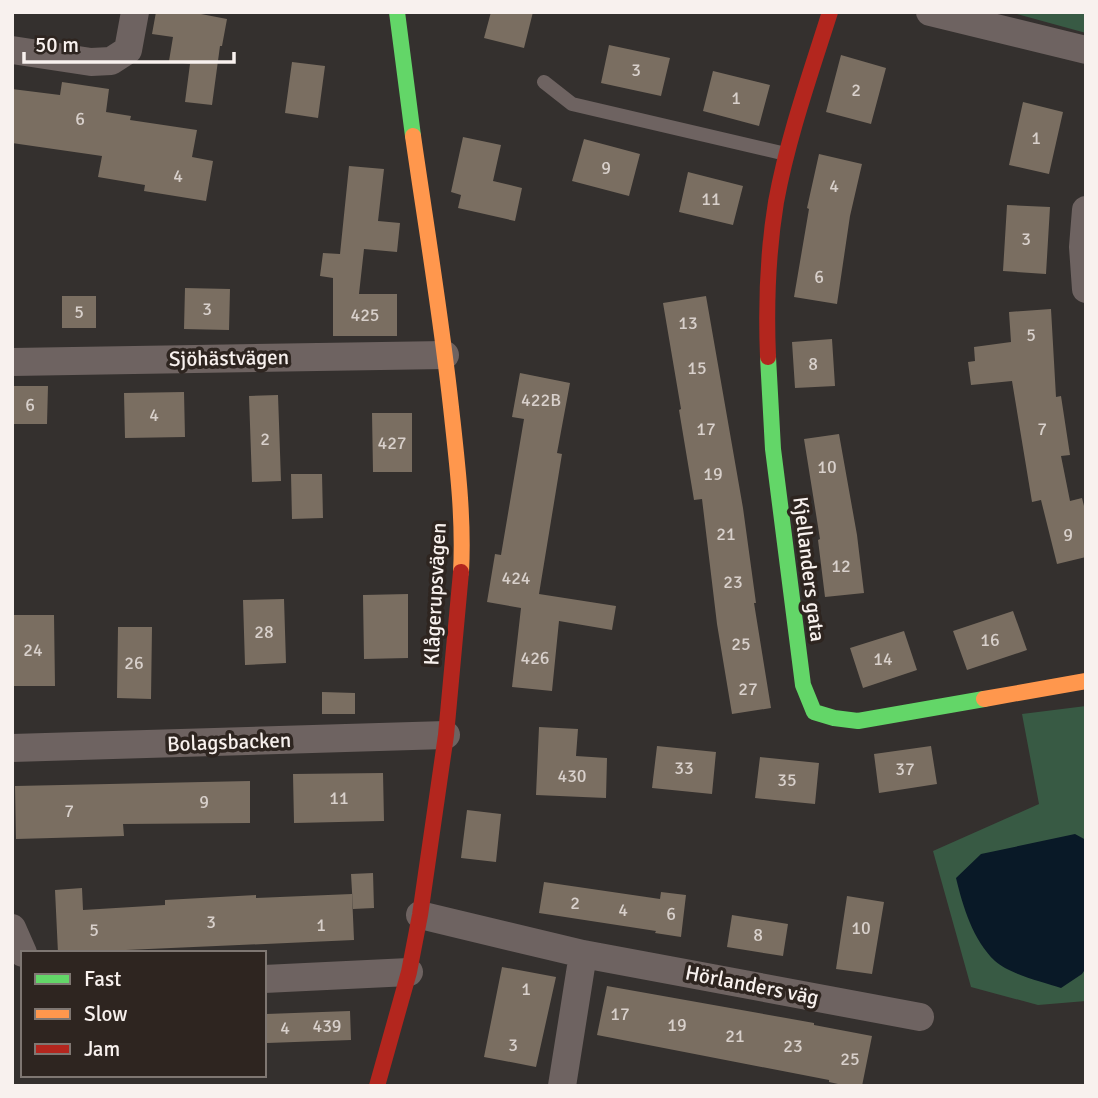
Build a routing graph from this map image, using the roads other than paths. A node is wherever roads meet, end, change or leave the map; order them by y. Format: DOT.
graph roads {
  1 [pos="135,12"];
  2 [pos="397,12"];
  3 [pos="830,12"];
  4 [pos="930,12"];
  5 [pos="381,24"];
  6 [pos="12,50"];
  7 [pos="1086,50"];
  8 [pos="402,58"];
  9 [pos="544,82"];
  10 [pos="788,155"];
  11 [pos="1086,210"];
  12 [pos="1086,289"];
  13 [pos="445,355"];
  14 [pos="12,362"];
  15 [pos="1086,681"];
  16 [pos="446,735"];
  17 [pos="12,748"];
  18 [pos="420,915"];
  19 [pos="12,928"];
  20 [pos="22,951"];
  21 [pos="583,954"];
  22 [pos="408,972"];
  23 [pos="266,979"];
  24 [pos="920,1017"];
  25 [pos="377,1086"];
  26 [pos="562,1086"];
  1 -- 6 [label="street"];
  2 -- 8 [label="street, Klågerupsvägen"];
  3 -- 10 [label="street, Kjellanders gata"];
  4 -- 7 [label="street"];
  5 -- 8 [label="street, Klågerupsvägen"];
  8 -- 13 [label="street, Klågerupsvägen"];
  9 -- 10 [label="lane"];
  10 -- 15 [label="street, Kjellanders gata"];
  11 -- 12 [label="street"];
  13 -- 14 [label="street, Sjöhästvägen"];
  13 -- 16 [label="street, Klågerupsvägen"];
  16 -- 17 [label="street, Bolagsbacken"];
  16 -- 18 [label="street, Klågerupsvägen"];
  18 -- 21 [label="street, Hörlanders väg"];
  18 -- 22 [label="street, Klågerupsvägen"];
  19 -- 20 [label="street"];
  21 -- 24 [label="street, Hörlanders väg"];
  21 -- 26 [label="street"];
  22 -- 23 [label="street"];
  22 -- 25 [label="street, Klågerupsvägen"];
}
